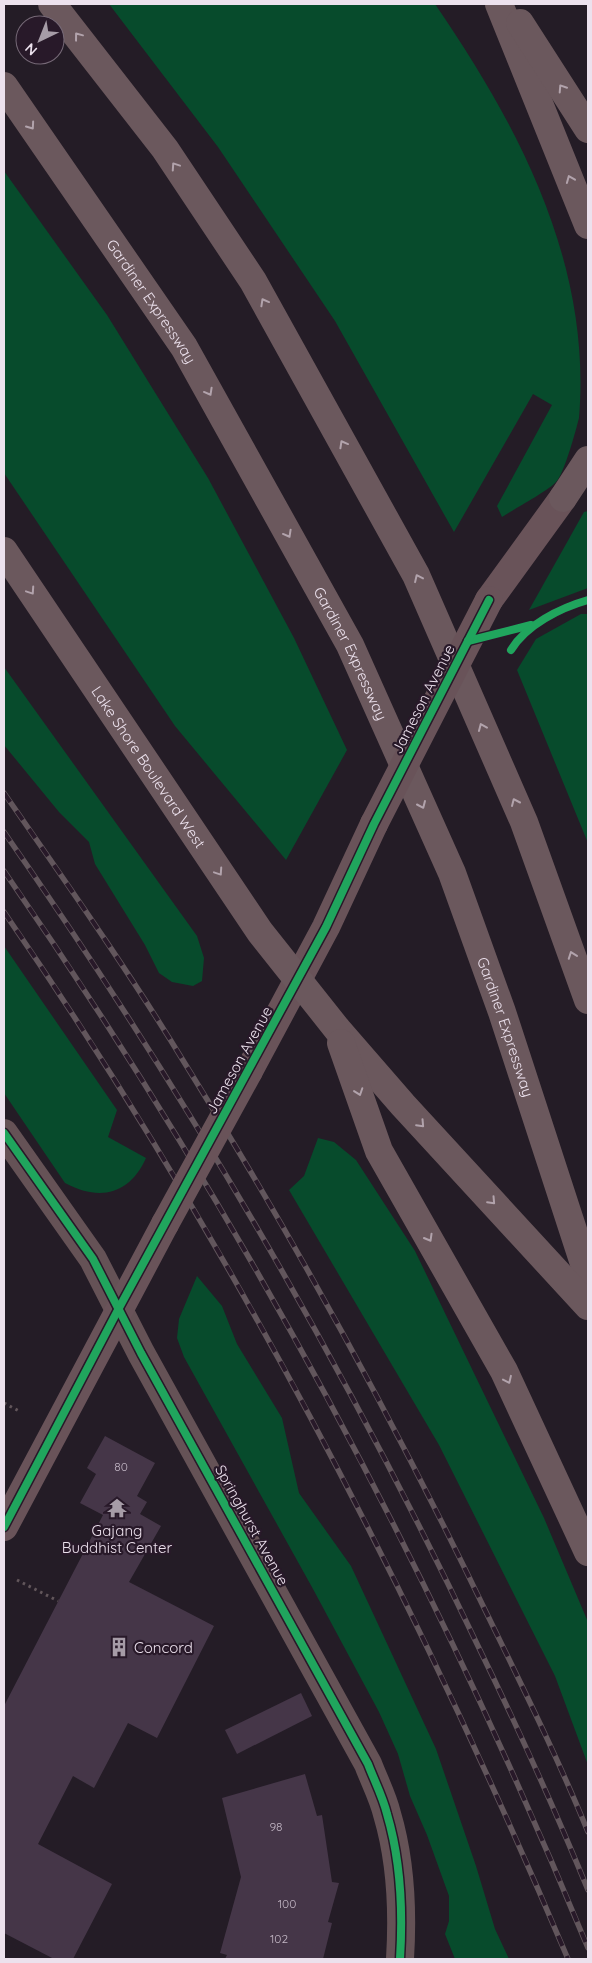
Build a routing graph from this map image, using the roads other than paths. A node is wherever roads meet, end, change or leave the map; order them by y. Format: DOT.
graph roads {
  1 [pos="52,4"];
  2 [pos="499,4"];
  3 [pos="508,4"];
  4 [pos="4,86"];
  5 [pos="588,129"];
  6 [pos="588,225"];
  7 [pos="588,460"];
  8 [pos="576,496"];
  9 [pos="4,551"];
  10 [pos="298,980"];
  11 [pos="588,1000"];
  12 [pos="337,1030"];
  13 [pos="4,1133"];
  14 [pos="588,1276"];
  15 [pos="588,1306"];
  16 [pos="119,1308"];
  17 [pos="4,1527"];
  18 [pos="588,1552"];
  19 [pos="400,1959"];
  11 -- 1 [label="highway, one-way"];
  6 -- 2 [label="highway, one-way"];
  5 -- 3 [label="highway, one-way"];
  4 -- 14 [label="highway, Gardiner Expressway, one-way"];
  7 -- 8 [label="highway"];
  8 -- 10 [label="street, Jameson Avenue, bridge"];
  9 -- 10 [label="highway, Lake Shore Boulevard West, one-way"];
  10 -- 12 [label="highway, Lake Shore Boulevard West"];
  10 -- 16 [label="street, Jameson Avenue, bridge"];
  12 -- 15 [label="highway, one-way"];
  12 -- 18 [label="highway, one-way"];
  13 -- 16 [label="street, Springhurst Avenue"];
  16 -- 17 [label="street, Jameson Avenue"];
  16 -- 19 [label="street, Springhurst Avenue"];
}
